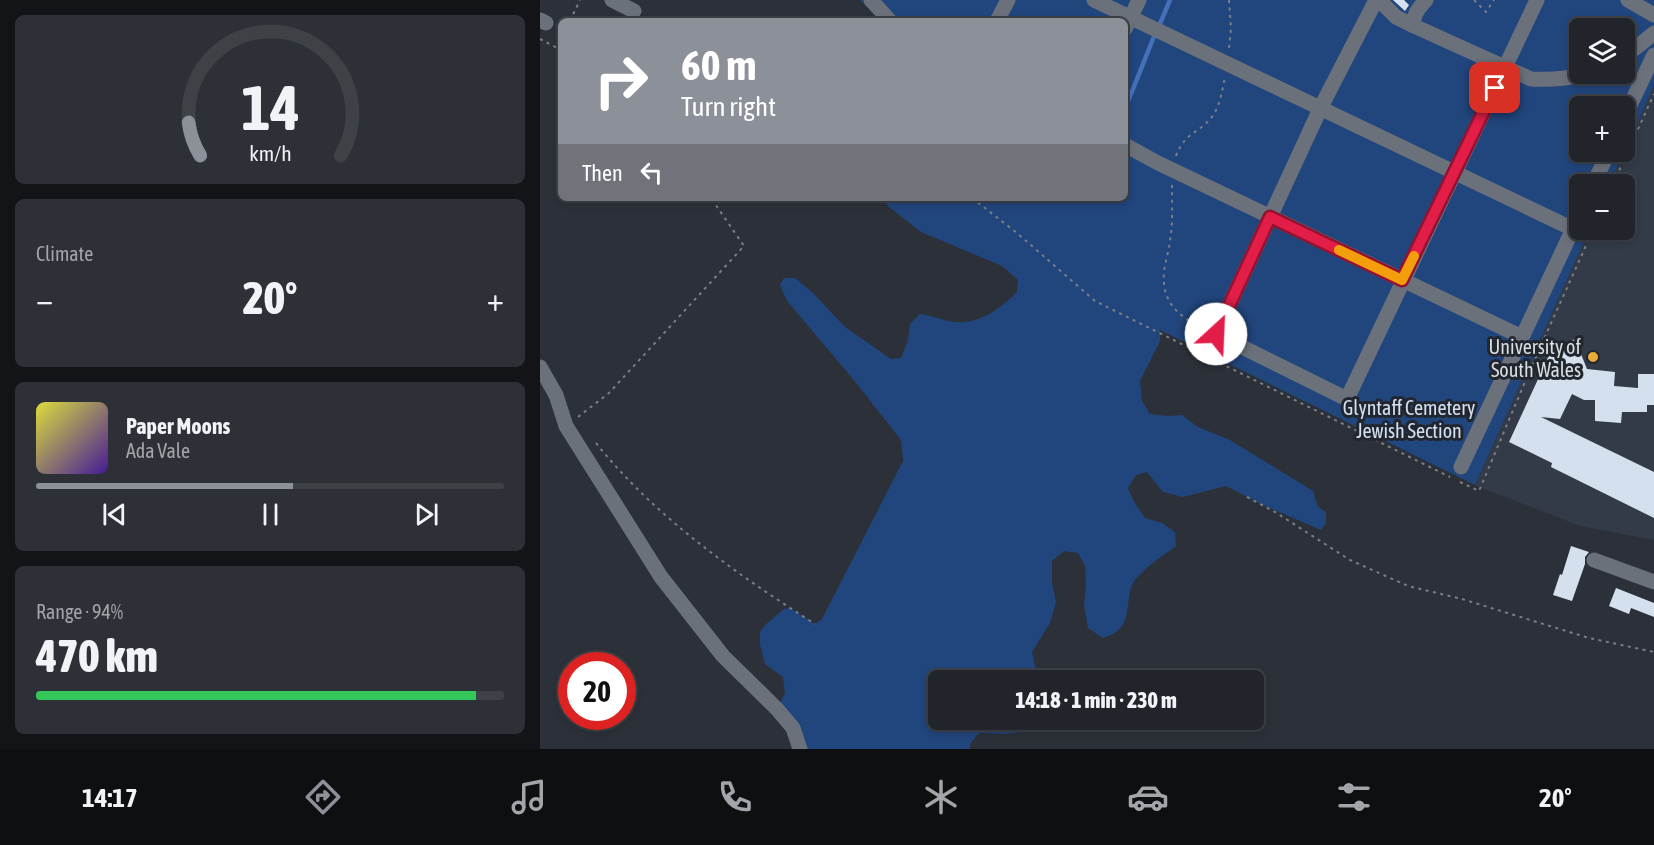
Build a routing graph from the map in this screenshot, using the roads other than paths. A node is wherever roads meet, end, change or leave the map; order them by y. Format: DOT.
graph roads {
  1 [pos="612,0"];
  2 [pos="1008,0"];
  3 [pos="1094,0"];
  4 [pos="1139,0"];
  5 [pos="1377,0"];
  6 [pos="1426,0"];
  7 [pos="1537,0"];
  8 [pos="1628,0"];
  9 [pos="875,2"];
  10 [pos="633,11"];
  11 [pos="1654,15"];
  12 [pos="888,18"];
  13 [pos="999,18"];
  14 [pos="1120,18"];
  15 [pos="1128,24"];
  16 [pos="1414,26"];
  17 [pos="1654,33"];
  18 [pos="1635,48"];
  19 [pos="1654,55"];
  20 [pos="1505,67"];
  21 [pos="1569,78"];
  22 [pos="1634,96"];
  23 [pos="1321,107"];
  24 [pos="1128,147"];
  25 [pos="1454,172"];
  26 [pos="1270,217"];
  27 [pos="1569,227"];
  28 [pos="1569,237"];
  29 [pos="1402,280"];
  30 [pos="1522,337"];
  31 [pos="540,367"];
  32 [pos="1461,467"];
  33 [pos="1593,560"];
  34 [pos="1654,582"];
  35 [pos="800,749"];
  1 -- 10 [label="street"];
  2 -- 13 [label="street"];
  3 -- 14 [label="street"];
  4 -- 15 [label="street"];
  5 -- 16 [label="street"];
  5 -- 23 [label="street"];
  6 -- 16 [label="street"];
  7 -- 20 [label="street"];
  8 -- 11 [label="street"];
  9 -- 12 [label="street"];
  15 -- 23 [label="street"];
  16 -- 20 [label="street"];
  17 -- 18 [label="street"];
  19 -- 22 [label="street"];
  20 -- 21 [label="street"];
  20 -- 25 [label="street"];
  23 -- 25 [label="street"];
  23 -- 26 [label="street"];
  24 -- 26 [label="street"];
  25 -- 27 [label="street"];
  25 -- 29 [label="street"];
  26 -- 29 [label="street"];
  26 -- 29 [label="street"];
  28 -- 30 [label="street"];
  29 -- 30 [label="street"];
  30 -- 32 [label="street"];
  31 -- 35 [label="street"];
  33 -- 34 [label="street"];
}
